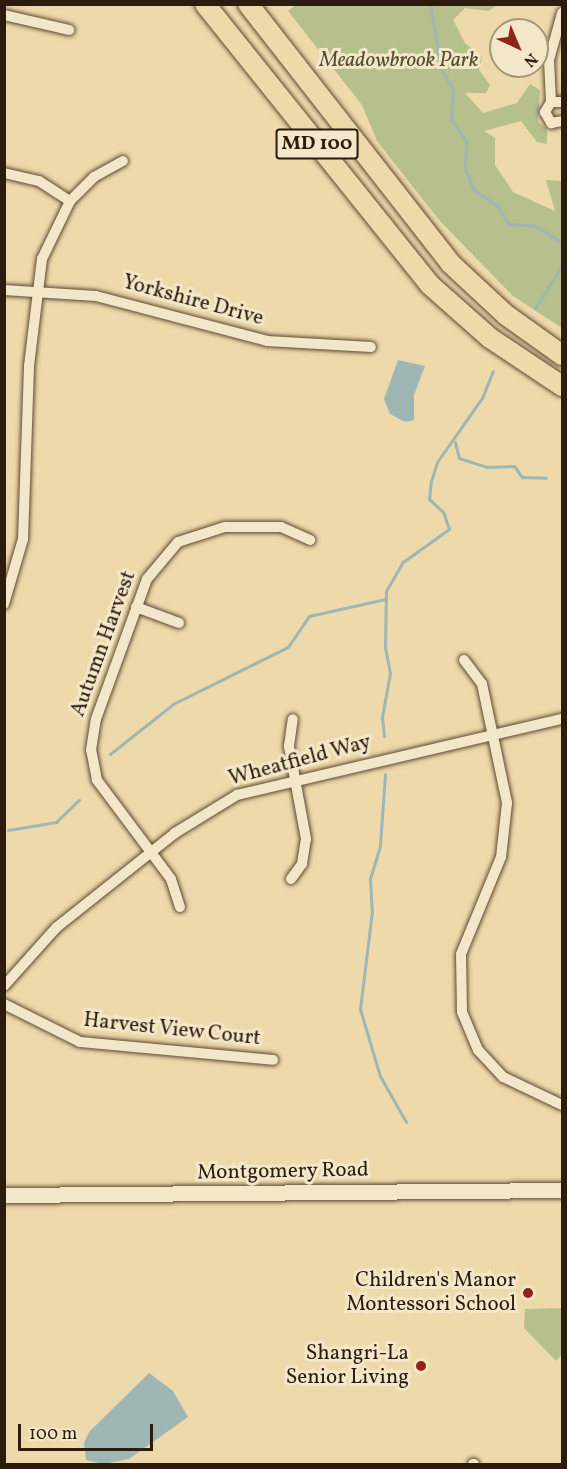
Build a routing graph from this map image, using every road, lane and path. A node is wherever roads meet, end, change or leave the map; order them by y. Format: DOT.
graph roads {
  1 [pos="205,4"];
  2 [pos="248,4"];
  3 [pos="562,12"];
  4 [pos="4,15"];
  5 [pos="69,30"];
  6 [pos="551,102"];
  7 [pos="562,102"];
  8 [pos="562,121"];
  9 [pos="360,151"];
  10 [pos="123,160"];
  11 [pos="4,173"];
  12 [pos="70,201"];
  13 [pos="4,290"];
  14 [pos="38,291"];
  15 [pos="562,342"];
  16 [pos="371,347"];
  17 [pos="562,355"];
  18 [pos="562,386"];
  19 [pos="310,540"];
  20 [pos="4,604"];
  21 [pos="136,607"];
  22 [pos="179,623"];
  23 [pos="464,660"];
  24 [pos="293,719"];
  25 [pos="562,719"];
  26 [pos="492,733"];
  27 [pos="296,778"];
  28 [pos="150,853"];
  29 [pos="291,879"];
  30 [pos="180,907"];
  31 [pos="4,986"];
  32 [pos="4,1005"];
  33 [pos="273,1060"];
  34 [pos="562,1105"];
  35 [pos="562,1190"];
  36 [pos="4,1195"];
  1 -- 18 [label="highway, MD 100"];
  2 -- 9 [label="highway, MD 100"];
  3 -- 6 [label="street"];
  4 -- 5 [label="street"];
  6 -- 7 [label="street"];
  6 -- 8 [label="street"];
  9 -- 15 [label="highway"];
  9 -- 17 [label="highway, MD 100"];
  10 -- 12 [label="street"];
  11 -- 12 [label="street"];
  12 -- 14 [label="street"];
  13 -- 14 [label="street, Yorkshire Drive"];
  14 -- 16 [label="street, Yorkshire Drive"];
  14 -- 20 [label="street"];
  19 -- 21 [label="street, Autumn Harvest"];
  21 -- 22 [label="street"];
  21 -- 28 [label="street, Autumn Harvest"];
  23 -- 26 [label="street"];
  24 -- 27 [label="street"];
  25 -- 26 [label="street, Wheatfield Way"];
  26 -- 27 [label="street, Wheatfield Way"];
  26 -- 34 [label="street"];
  27 -- 28 [label="street, Wheatfield Way"];
  27 -- 29 [label="street"];
  28 -- 30 [label="street, Autumn Harvest"];
  28 -- 31 [label="street, Wheatfield Way"];
  32 -- 33 [label="street, Harvest View Court"];
  35 -- 36 [label="main road, Montgomery Road"];
}
